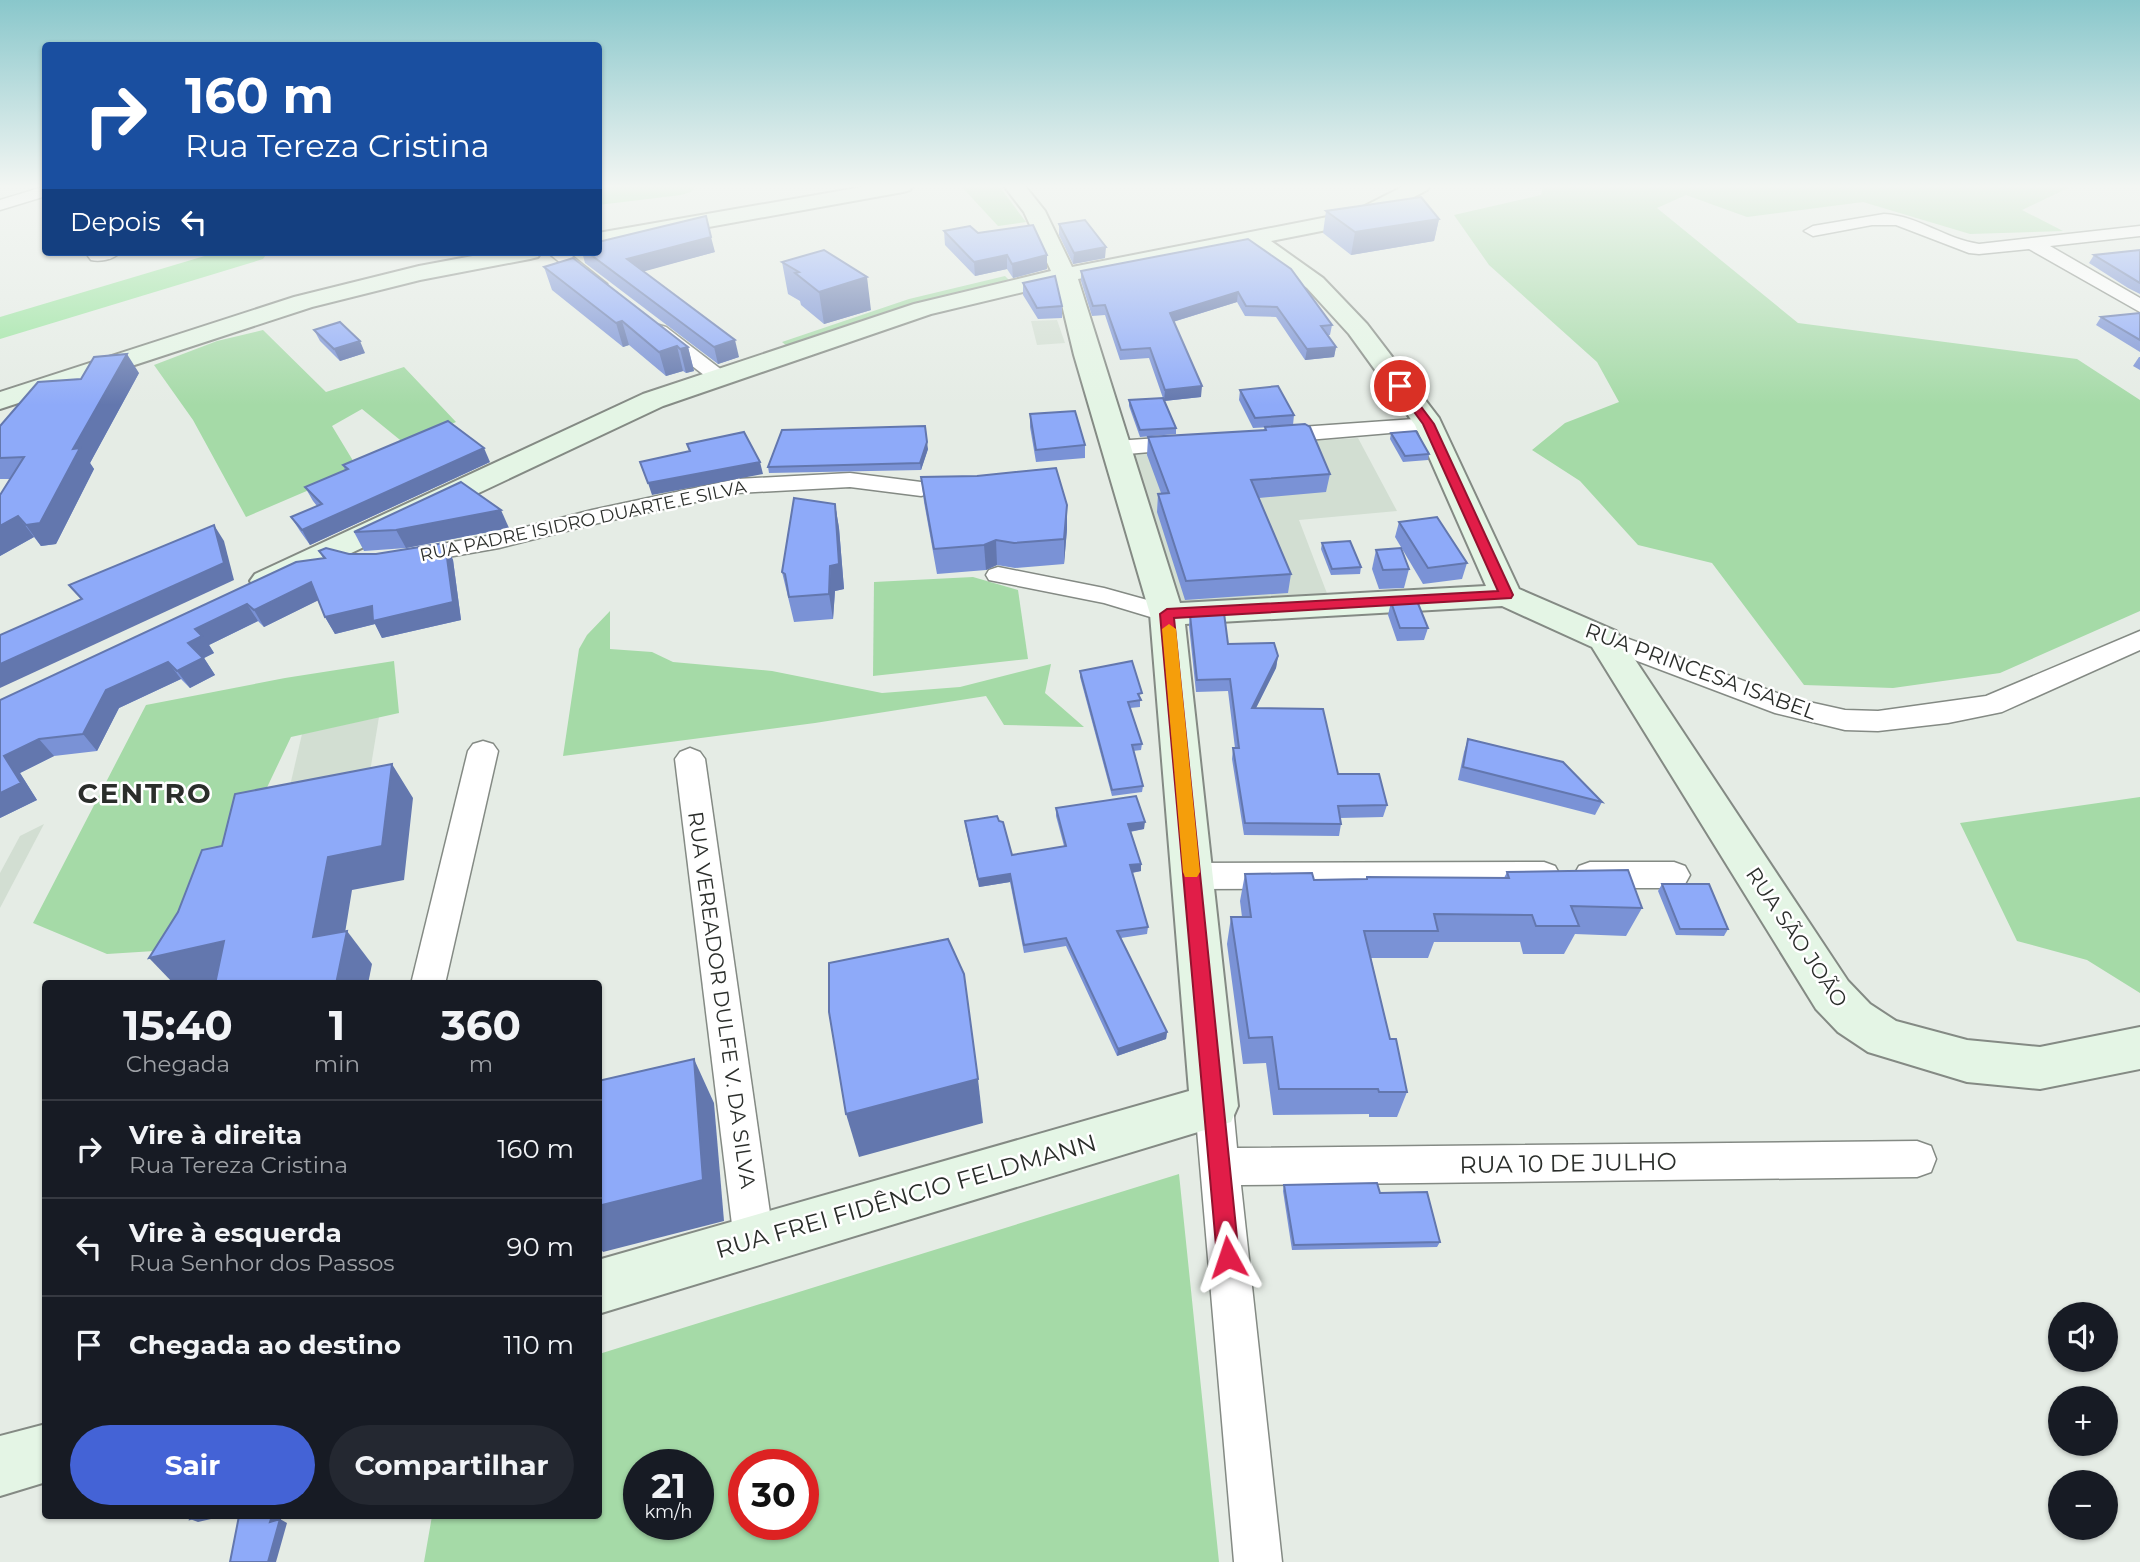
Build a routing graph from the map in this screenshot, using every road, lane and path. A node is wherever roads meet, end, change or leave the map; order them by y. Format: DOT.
graph roads {
  1 [pos="494,259"];
  2 [pos="565,259"];
  3 [pos="1057,259"];
  4 [pos="1146,259"];
  5 [pos="1281,259"];
  6 [pos="2059,259"];
  7 [pos="1065,275"];
  8 [pos="611,294"];
  9 [pos="2140,306"];
  10 [pos="643,319"];
  11 [pos="720,378"];
  12 [pos="0,401"];
  13 [pos="1429,424"];
  14 [pos="1252,438"];
  15 [pos="1211,441"];
  16 [pos="1116,448"];
  17 [pos="920,489"];
  18 [pos="332,550"];
  19 [pos="998,575"];
  20 [pos="1506,595"];
  21 [pos="233,596"];
  22 [pos="1167,614"];
  23 [pos="1604,639"];
  24 [pos="2140,640"];
  25 [pos="483,751"];
  26 [pos="690,759"];
  27 [pos="1674,875"];
  28 [pos="1192,876"];
  29 [pos="429,980"];
  30 [pos="2140,1048"];
  31 [pos="1214,1106"];
  32 [pos="1917,1159"];
  33 [pos="1220,1167"];
  34 [pos="754,1241"];
  35 [pos="602,1286"];
  36 [pos="42,1454"];
  37 [pos="0,1466"];
  38 [pos="1258,1562"];
  1 -- 12 [label="street"];
  2 -- 8 [label="street"];
  3 -- 7 [label="street"];
  4 -- 7 [label="street"];
  5 -- 13 [label="street"];
  6 -- 9 [label="street"];
  7 -- 11 [label="street"];
  7 -- 16 [label="street"];
  10 -- 11 [label="street"];
  11 -- 18 [label="street"];
  13 -- 14 [label="street"];
  13 -- 20 [label="street"];
  15 -- 16 [label="street"];
  16 -- 22 [label="street"];
  17 -- 18 [label="street, RUA PADRE ISIDRO DUARTE E SILVA"];
  18 -- 21 [label="street"];
  19 -- 22 [label="street"];
  20 -- 22 [label="street"];
  20 -- 23 [label="street, RUA PRINCESA ISABEL"];
  22 -- 28 [label="street"];
  23 -- 24 [label="street, RUA PRINCESA ISABEL"];
  23 -- 30 [label="street, RUA SÃO JOÃO"];
  25 -- 29 [label="street"];
  26 -- 34 [label="street, RUA VEREADOR DULFE V. DA SILVA"];
  27 -- 28 [label="street"];
  28 -- 31 [label="street"];
  31 -- 33 [label="street"];
  31 -- 34 [label="street, RUA FREI FIDÊNCIO FELDMANN"];
  32 -- 33 [label="street, RUA 10 DE JULHO"];
  33 -- 38 [label="street"];
  34 -- 35 [label="street, RUA FREI FIDÊNCIO FELDMANN"];
  36 -- 37 [label="street"];
}
